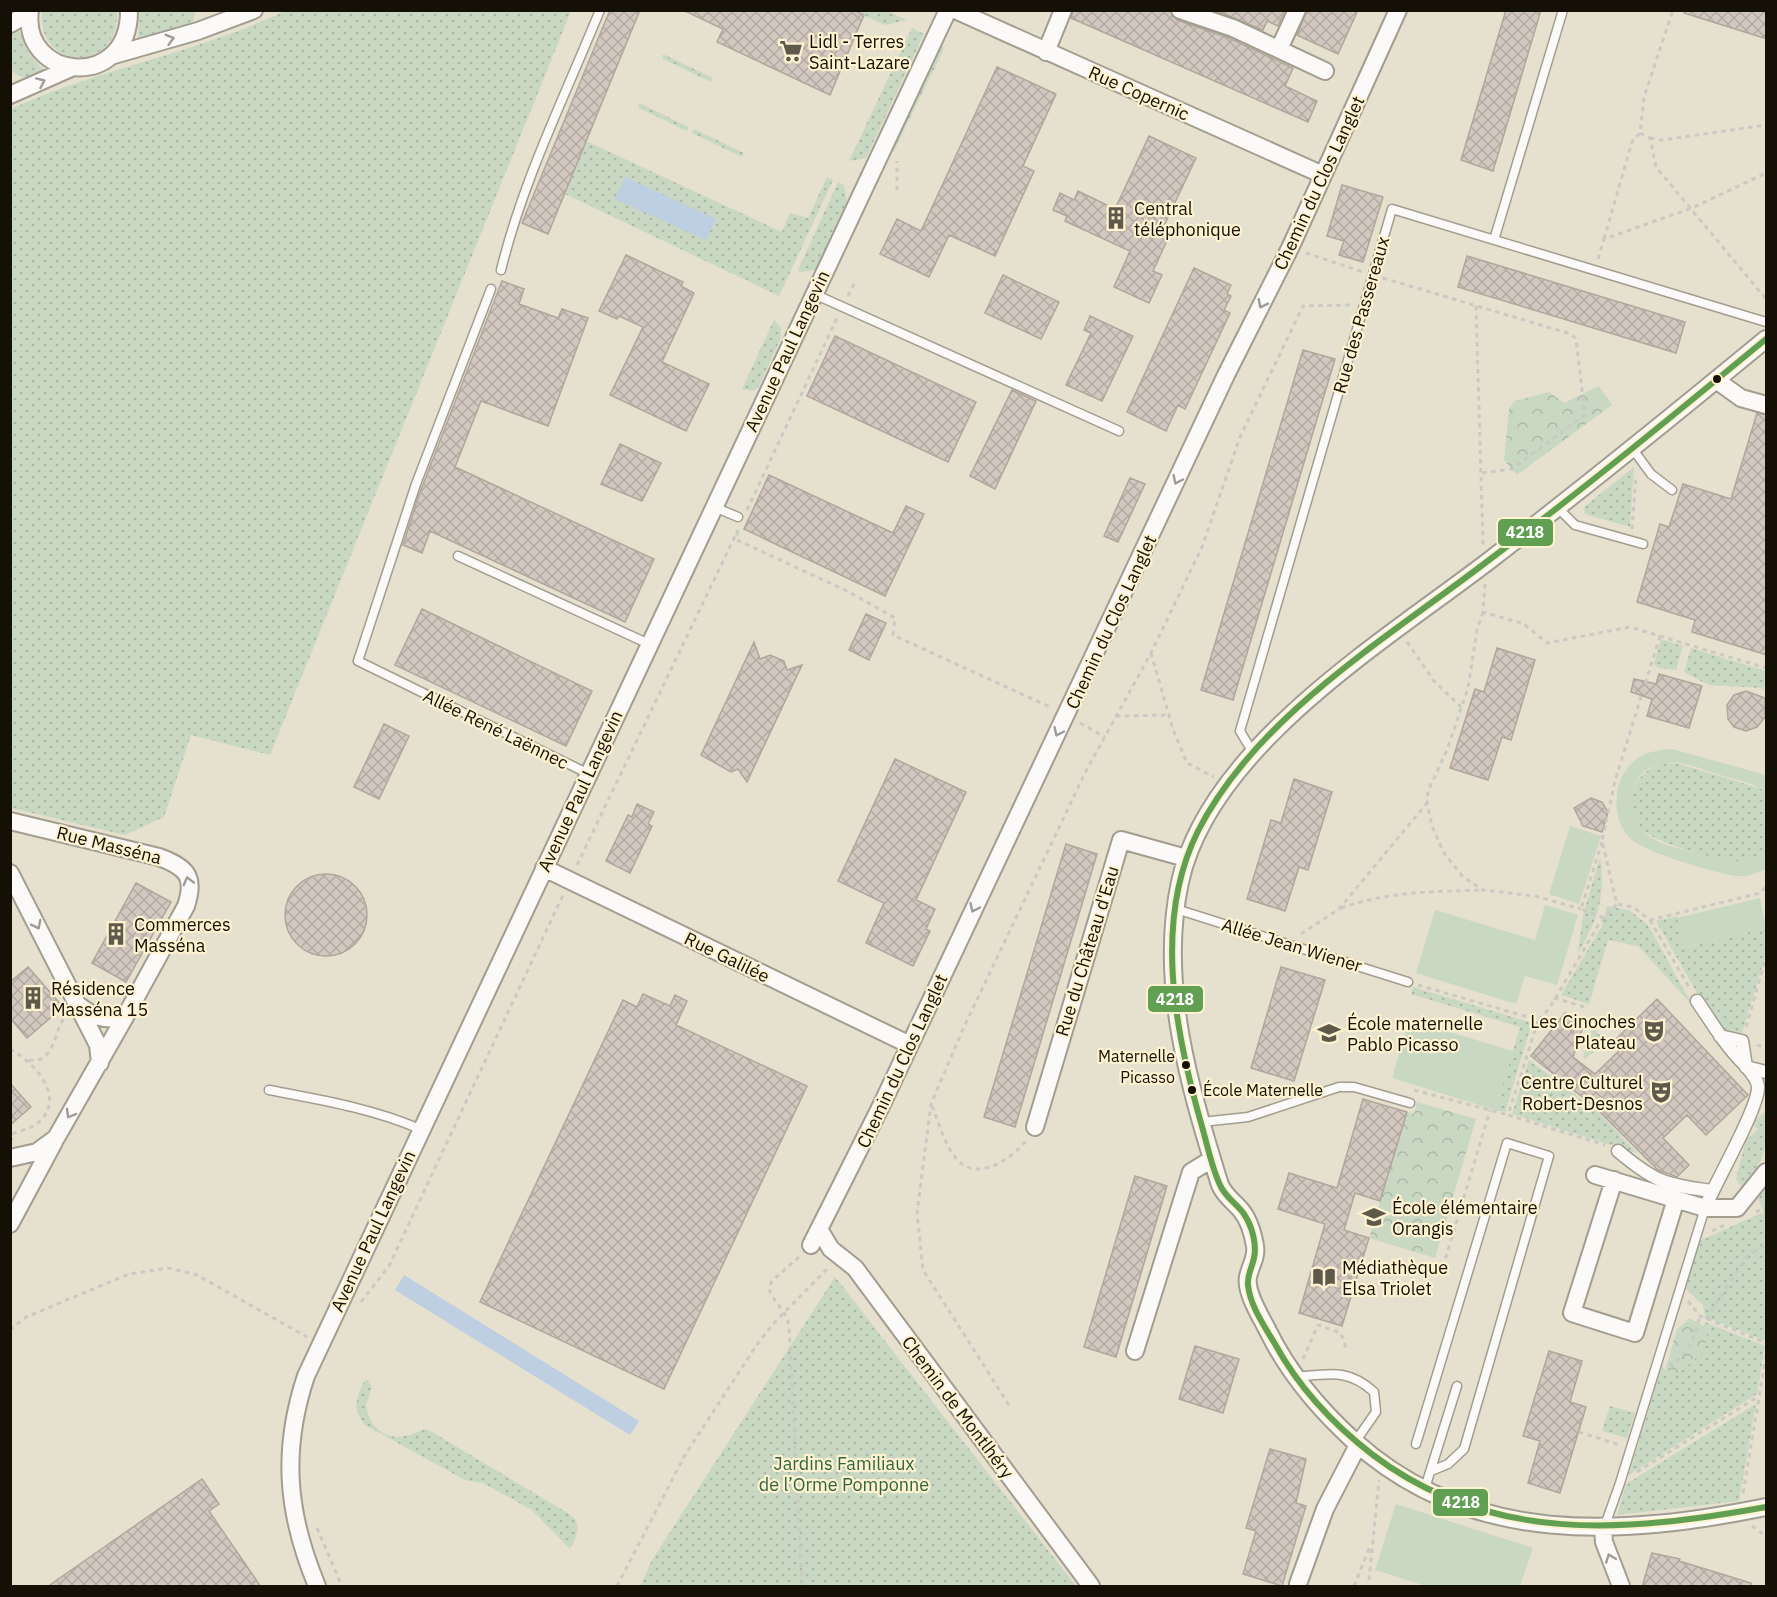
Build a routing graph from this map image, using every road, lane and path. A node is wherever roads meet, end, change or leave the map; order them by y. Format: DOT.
graph roads {
  1 [pos="129,10"];
  2 [pos="254,10"];
  3 [pos="600,10"];
  4 [pos="948,10"];
  5 [pos="955,10"];
  6 [pos="1063,10"];
  7 [pos="1180,10"];
  8 [pos="1297,10"];
  9 [pos="1398,10"];
  10 [pos="1563,10"];
  11 [pos="1673,10"];
  12 [pos="30,12"];
  13 [pos="10,24"];
  14 [pos="1279,49"];
  15 [pos="1046,52"];
  16 [pos="114,55"];
  17 [pos="71,68"];
  18 [pos="1325,71"];
  19 [pos="10,95"];
  20 [pos="1767,125"];
  21 [pos="1640,133"];
  22 [pos="1650,138"];
  23 [pos="1767,173"];
  24 [pos="1323,175"];
  25 [pos="1692,208"];
  26 [pos="1604,239"];
  27 [pos="1494,240"];
  28 [pos="1291,246"];
  29 [pos="501,270"];
  30 [pos="1595,271"];
  31 [pos="1374,275"];
  32 [pos="854,284"];
  33 [pos="491,289"];
  34 [pos="814,294"];
  35 [pos="1767,299"];
  36 [pos="1364,304"];
  37 [pos="1476,306"];
  38 [pos="842,309"];
  39 [pos="1767,322"];
  40 [pos="1767,339"];
  41 [pos="1716,380"];
  42 [pos="1767,405"];
  43 [pos="1119,431"];
  44 [pos="1635,452"];
  45 [pos="1481,473"];
  46 [pos="1672,490"];
  47 [pos="713,506"];
  48 [pos="1556,507"];
  49 [pos="738,518"];
  50 [pos="737,531"];
  51 [pos="1632,540"];
  52 [pos="1643,544"];
  53 [pos="458,556"];
  54 [pos="1490,560"];
  55 [pos="1483,612"];
  56 [pos="1397,630"];
  57 [pos="1660,636"];
  58 [pos="649,644"];
  59 [pos="1151,653"];
  60 [pos="1767,668"];
  61 [pos="1461,707"];
  62 [pos="1066,715"];
  63 [pos="1169,715"];
  64 [pos="1116,716"];
  65 [pos="1105,737"];
  66 [pos="1252,751"];
  67 [pos="589,774"];
  68 [pos="1227,784"];
  69 [pos="1427,803"];
  70 [pos="10,821"];
  71 [pos="1602,841"];
  72 [pos="1186,858"];
  73 [pos="544,868"];
  74 [pos="10,873"];
  75 [pos="570,881"];
  76 [pos="1767,887"];
  77 [pos="1483,890"];
  78 [pos="1617,904"];
  79 [pos="1175,909"];
  80 [pos="1339,909"];
  81 [pos="1581,909"];
  82 [pos="1604,918"];
  83 [pos="1650,920"];
  84 [pos="1293,945"];
  85 [pos="1767,958"];
  86 [pos="1408,982"];
  87 [pos="1554,998"];
  88 [pos="1697,1001"];
  89 [pos="77,1004"];
  90 [pos="1588,1008"];
  91 [pos="125,1017"];
  92 [pos="1538,1020"];
  93 [pos="1720,1036"];
  94 [pos="1742,1041"];
  95 [pos="910,1045"];
  96 [pos="10,1049"];
  97 [pos="27,1060"];
  98 [pos="100,1063"];
  99 [pos="1746,1067"];
  100 [pos="1767,1072"];
  101 [pos="1407,1088"];
  102 [pos="269,1090"];
  103 [pos="1410,1103"];
  104 [pos="931,1104"];
  105 [pos="1490,1110"];
  106 [pos="1508,1115"];
  107 [pos="1202,1122"];
  108 [pos="1035,1127"];
  109 [pos="420,1129"];
  110 [pos="56,1138"];
  111 [pos="1618,1151"];
  112 [pos="12,1158"];
  113 [pos="1212,1159"];
  114 [pos="1767,1172"];
  115 [pos="1595,1175"];
  116 [pos="1614,1180"];
  117 [pos="1712,1191"];
  118 [pos="1676,1199"];
  119 [pos="1705,1208"];
  120 [pos="10,1224"];
  121 [pos="815,1238"];
  122 [pos="1767,1245"];
  123 [pos="838,1257"];
  124 [pos="1443,1267"];
  125 [pos="1680,1289"];
  126 [pos="357,1309"];
  127 [pos="786,1312"];
  128 [pos="1700,1316"];
  129 [pos="1706,1319"];
  130 [pos="10,1330"];
  131 [pos="1767,1343"];
  132 [pos="321,1344"];
  133 [pos="1346,1348"];
  134 [pos="1135,1351"];
  135 [pos="1766,1358"];
  136 [pos="1657,1362"];
  137 [pos="1295,1377"];
  138 [pos="1457,1386"];
  139 [pos="1760,1396"];
  140 [pos="1010,1405"];
  141 [pos="1579,1432"];
  142 [pos="1356,1443"];
  143 [pos="1416,1444"];
  144 [pos="1631,1449"];
  145 [pos="1384,1467"];
  146 [pos="1431,1471"];
  147 [pos="1620,1483"];
  148 [pos="1425,1488"];
  149 [pos="1767,1507"];
  150 [pos="1740,1512"];
  151 [pos="315,1521"];
  152 [pos="1604,1528"];
  153 [pos="1373,1539"];
  154 [pos="1369,1580"];
  155 [pos="1298,1584"];
  156 [pos="317,1587"];
  157 [pos="342,1587"];
  158 [pos="617,1587"];
  159 [pos="802,1587"];
  160 [pos="1091,1587"];
  161 [pos="1354,1587"];
  162 [pos="1621,1587"];
  1 -- 16 [label="street"];
  16 -- 2 [label="street, one-way"];
  3 -- 29 [label="lane"];
  4 -- 34 [label="street, Avenue Paul Langevin"];
  5 -- 15 [label="street, Rue Copernic"];
  6 -- 15 [label="street"];
  7 -- 14 [label="street"];
  8 -- 14 [label="street"];
  9 -- 24 [label="street, Chemin du Clos Langlet"];
  10 -- 27 [label="lane"];
  11 -- 21 [label="path"];
  12 -- 13 [label="street"];
  12 -- 17 [label="street"];
  14 -- 18 [label="street"];
  15 -- 24 [label="street, Rue Copernic"];
  16 -- 17 [label="street"];
  19 -- 17 [label="street, one-way"];
  20 -- 22 [label="path"];
  21 -- 22 [label="path"];
  21 -- 26 [label="path"];
  22 -- 25 [label="path"];
  23 -- 25 [label="path"];
  24 -- 28 [label="street, Chemin du Clos Langlet"];
  25 -- 26 [label="path"];
  25 -- 35 [label="path"];
  26 -- 30 [label="path"];
  27 -- 30 [label="lane"];
  27 -- 31 [label="lane, Rue des Passereaux"];
  28 -- 31 [label="path"];
  28 -- 62 [label="street, Chemin du Clos Langlet, one-way"];
  30 -- 39 [label="lane"];
  31 -- 36 [label="lane, Rue des Passereaux"];
  31 -- 37 [label="path"];
  32 -- 38 [label="path"];
  33 -- 67 [label="lane, Allée René Laënnec"];
  34 -- 38 [label="lane"];
  34 -- 47 [label="street, Avenue Paul Langevin"];
  36 -- 59 [label="path"];
  36 -- 66 [label="lane, Rue des Passereaux"];
  37 -- 45 [label="path"];
  37 -- 45 [label="path"];
  38 -- 43 [label="lane"];
  38 -- 50 [label="path"];
  40 -- 41 [label="street"];
  41 -- 42 [label="street"];
  41 -- 44 [label="street"];
  44 -- 46 [label="lane"];
  44 -- 48 [label="street"];
  44 -- 51 [label="path"];
  45 -- 54 [label="path"];
  47 -- 49 [label="lane"];
  47 -- 58 [label="street, Avenue Paul Langevin"];
  48 -- 51 [label="lane"];
  48 -- 54 [label="street"];
  49 -- 50 [label="path"];
  50 -- 62 [label="path"];
  50 -- 75 [label="path"];
  51 -- 52 [label="lane"];
  53 -- 58 [label="lane"];
  54 -- 55 [label="path"];
  54 -- 56 [label="street"];
  55 -- 57 [label="path"];
  55 -- 61 [label="path"];
  56 -- 61 [label="path"];
  56 -- 66 [label="street"];
  57 -- 60 [label="path"];
  57 -- 71 [label="path"];
  58 -- 67 [label="street, Avenue Paul Langevin"];
  59 -- 63 [label="path"];
  59 -- 64 [label="path"];
  61 -- 69 [label="path"];
  62 -- 65 [label="path"];
  62 -- 95 [label="street, Chemin du Clos Langlet, one-way"];
  63 -- 64 [label="path"];
  63 -- 68 [label="path"];
  64 -- 65 [label="path"];
  65 -- 104 [label="path"];
  66 -- 68 [label="street"];
  67 -- 73 [label="street, Avenue Paul Langevin"];
  68 -- 72 [label="street"];
  69 -- 77 [label="path"];
  69 -- 80 [label="path"];
  91 -- 70 [label="street, Rue Masséna, one-way"];
  71 -- 78 [label="path"];
  71 -- 81 [label="path"];
  72 -- 79 [label="street"];
  72 -- 108 [label="street, Rue du Château d'Eau"];
  73 -- 75 [label="street, Rue Galilée"];
  73 -- 109 [label="street, Avenue Paul Langevin"];
  74 -- 89 [label="street, one-way"];
  75 -- 95 [label="street, Rue Galilée"];
  75 -- 126 [label="path"];
  76 -- 83 [label="path"];
  77 -- 80 [label="path"];
  77 -- 81 [label="path"];
  78 -- 82 [label="path"];
  78 -- 83 [label="path"];
  79 -- 84 [label="lane, Allée Jean Wiener"];
  79 -- 107 [label="street"];
  80 -- 84 [label="path"];
  81 -- 82 [label="path"];
  82 -- 87 [label="path"];
  83 -- 88 [label="path"];
  84 -- 86 [label="lane, Allée Jean Wiener"];
  85 -- 94 [label="path"];
  86 -- 92 [label="path"];
  87 -- 90 [label="path"];
  87 -- 92 [label="path"];
  88 -- 93 [label="street"];
  89 -- 91 [label="street"];
  89 -- 97 [label="path"];
  89 -- 98 [label="street"];
  91 -- 98 [label="street, Rue Masséna"];
  92 -- 106 [label="path"];
  93 -- 94 [label="street"];
  93 -- 99 [label="street"];
  94 -- 99 [label="street"];
  95 -- 121 [label="street, Chemin du Clos Langlet"];
  96 -- 97 [label="path"];
  97 -- 112 [label="path"];
  98 -- 110 [label="street, Rue Masséna, one-way"];
  99 -- 100 [label="street"];
  99 -- 117 [label="street"];
  101 -- 105 [label="path"];
  102 -- 109 [label="lane"];
  103 -- 107 [label="lane"];
  104 -- 108 [label="path"];
  104 -- 140 [label="path"];
  105 -- 106 [label="path"];
  105 -- 124 [label="path"];
  106 -- 111 [label="path"];
  107 -- 113 [label="street"];
  109 -- 132 [label="street, Avenue Paul Langevin"];
  110 -- 112 [label="street"];
  110 -- 120 [label="street, Rue Masséna"];
  111 -- 117 [label="street"];
  113 -- 134 [label="street"];
  113 -- 137 [label="street"];
  114 -- 119 [label="street"];
  115 -- 116 [label="street"];
  116 -- 118 [label="street"];
  116 -- 118 [label="street"];
  117 -- 119 [label="street"];
  118 -- 119 [label="street"];
  119 -- 125 [label="lane"];
  121 -- 123 [label="street, Chemin de Montlhéry"];
  121 -- 127 [label="path"];
  122 -- 129 [label="path"];
  123 -- 127 [label="path"];
  123 -- 160 [label="street, Chemin de Montlhéry"];
  125 -- 128 [label="path"];
  125 -- 136 [label="lane"];
  127 -- 158 [label="path"];
  127 -- 159 [label="path"];
  128 -- 129 [label="path"];
  128 -- 136 [label="path"];
  129 -- 131 [label="path"];
  130 -- 132 [label="path"];
  132 -- 156 [label="street, Avenue Paul Langevin"];
  133 -- 137 [label="path"];
  135 -- 139 [label="path"];
  136 -- 144 [label="lane"];
  137 -- 142 [label="street"];
  137 -- 142 [label="lane"];
  138 -- 146 [label="lane"];
  139 -- 147 [label="path"];
  139 -- 150 [label="path"];
  141 -- 144 [label="path"];
  142 -- 145 [label="street"];
  142 -- 155 [label="street"];
  143 -- 146 [label="lane"];
  144 -- 147 [label="lane"];
  145 -- 148 [label="street"];
  145 -- 153 [label="path"];
  146 -- 148 [label="lane"];
  147 -- 152 [label="lane"];
  148 -- 152 [label="street"];
  149 -- 150 [label="street"];
  150 -- 152 [label="street"];
  151 -- 157 [label="path"];
  162 -- 152 [label="street, one-way"];
  153 -- 154 [label="path"];
  153 -- 161 [label="path"];
}
